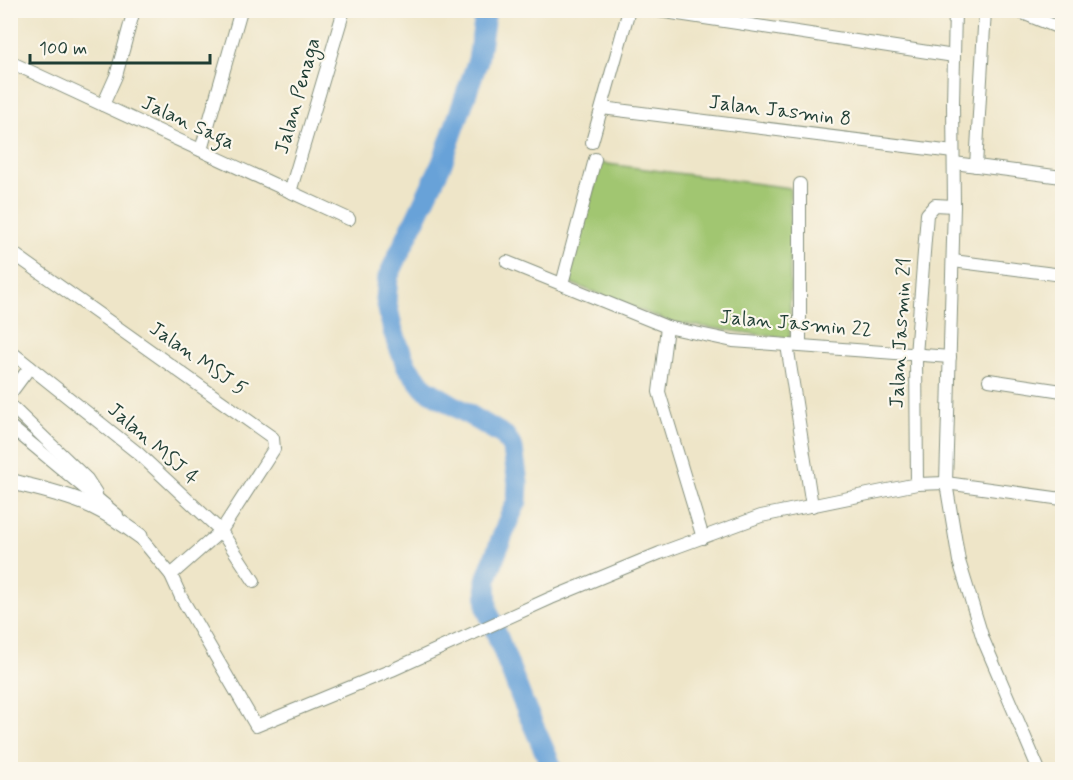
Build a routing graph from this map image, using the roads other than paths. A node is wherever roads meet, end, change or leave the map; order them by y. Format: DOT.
graph roads {
  1 [pos="134,10"];
  2 [pos="240,10"];
  3 [pos="344,10"];
  4 [pos="629,10"];
  5 [pos="652,10"];
  6 [pos="955,10"];
  7 [pos="985,10"];
  8 [pos="1015,10"];
  9 [pos="1062,29"];
  10 [pos="954,56"];
  11 [pos="10,62"];
  12 [pos="103,105"];
  13 [pos="602,108"];
  14 [pos="592,142"];
  15 [pos="201,150"];
  16 [pos="954,158"];
  17 [pos="595,159"];
  18 [pos="976,166"];
  19 [pos="1062,177"];
  20 [pos="800,184"];
  21 [pos="290,192"];
  22 [pos="954,206"];
  23 [pos="349,219"];
  24 [pos="10,251"];
  25 [pos="953,261"];
  26 [pos="507,262"];
  27 [pos="1062,275"];
  28 [pos="562,284"];
  29 [pos="667,327"];
  30 [pos="787,345"];
  31 [pos="801,346"];
  32 [pos="10,351"];
  33 [pos="916,355"];
  34 [pos="950,357"];
  35 [pos="30,367"];
  36 [pos="989,380"];
  37 [pos="1062,390"];
  38 [pos="10,394"];
  39 [pos="10,405"];
  40 [pos="10,426"];
  41 [pos="10,481"];
  42 [pos="946,483"];
  43 [pos="917,484"];
  44 [pos="1062,499"];
  45 [pos="102,501"];
  46 [pos="812,506"];
  47 [pos="221,531"];
  48 [pos="140,536"];
  49 [pos="703,538"];
  50 [pos="171,575"];
  51 [pos="254,581"];
  52 [pos="1039,770"];
  1 -- 12 [label="street"];
  2 -- 15 [label="street"];
  3 -- 21 [label="street, Jalan Penaga"];
  4 -- 13 [label="street"];
  5 -- 10 [label="street"];
  6 -- 10 [label="street"];
  7 -- 18 [label="street"];
  8 -- 9 [label="street"];
  10 -- 16 [label="street"];
  11 -- 12 [label="street, Jalan Saga"];
  12 -- 15 [label="street, Jalan Saga"];
  13 -- 14 [label="street"];
  13 -- 16 [label="street, Jalan Jasmin 8"];
  15 -- 21 [label="street, Jalan Saga"];
  16 -- 18 [label="street, Jalan Jasmin 8"];
  16 -- 22 [label="street"];
  17 -- 28 [label="street"];
  18 -- 19 [label="street, Jalan Jasmin 8"];
  20 -- 31 [label="street"];
  21 -- 23 [label="street, Jalan Saga"];
  22 -- 25 [label="street"];
  22 -- 33 [label="street, Jalan Jasmin 21"];
  24 -- 47 [label="street, Jalan MSJ 5"];
  25 -- 27 [label="street"];
  25 -- 34 [label="street"];
  26 -- 28 [label="street, Jalan Jasmin 22"];
  28 -- 29 [label="street, Jalan Jasmin 22"];
  29 -- 30 [label="street, Jalan Jasmin 22"];
  29 -- 49 [label="street"];
  30 -- 31 [label="street, Jalan Jasmin 22"];
  30 -- 46 [label="street"];
  31 -- 33 [label="street, Jalan Jasmin 22"];
  32 -- 35 [label="street, Jalan MSJ 4"];
  33 -- 34 [label="street, Jalan Jasmin 22"];
  33 -- 43 [label="street, Jalan Jasmin 21"];
  34 -- 42 [label="street"];
  35 -- 38 [label="street"];
  35 -- 47 [label="street, Jalan MSJ 4"];
  36 -- 37 [label="street"];
  39 -- 45 [label="street"];
  40 -- 45 [label="street"];
  41 -- 48 [label="street"];
  42 -- 43 [label="street"];
  42 -- 44 [label="street"];
  42 -- 52 [label="street"];
  43 -- 46 [label="street"];
  45 -- 48 [label="street"];
  46 -- 49 [label="street"];
  47 -- 50 [label="street, Jalan MSJ 5"];
  47 -- 51 [label="street, Jalan MSJ 4"];
  48 -- 50 [label="street"];
  49 -- 50 [label="street"];
}
